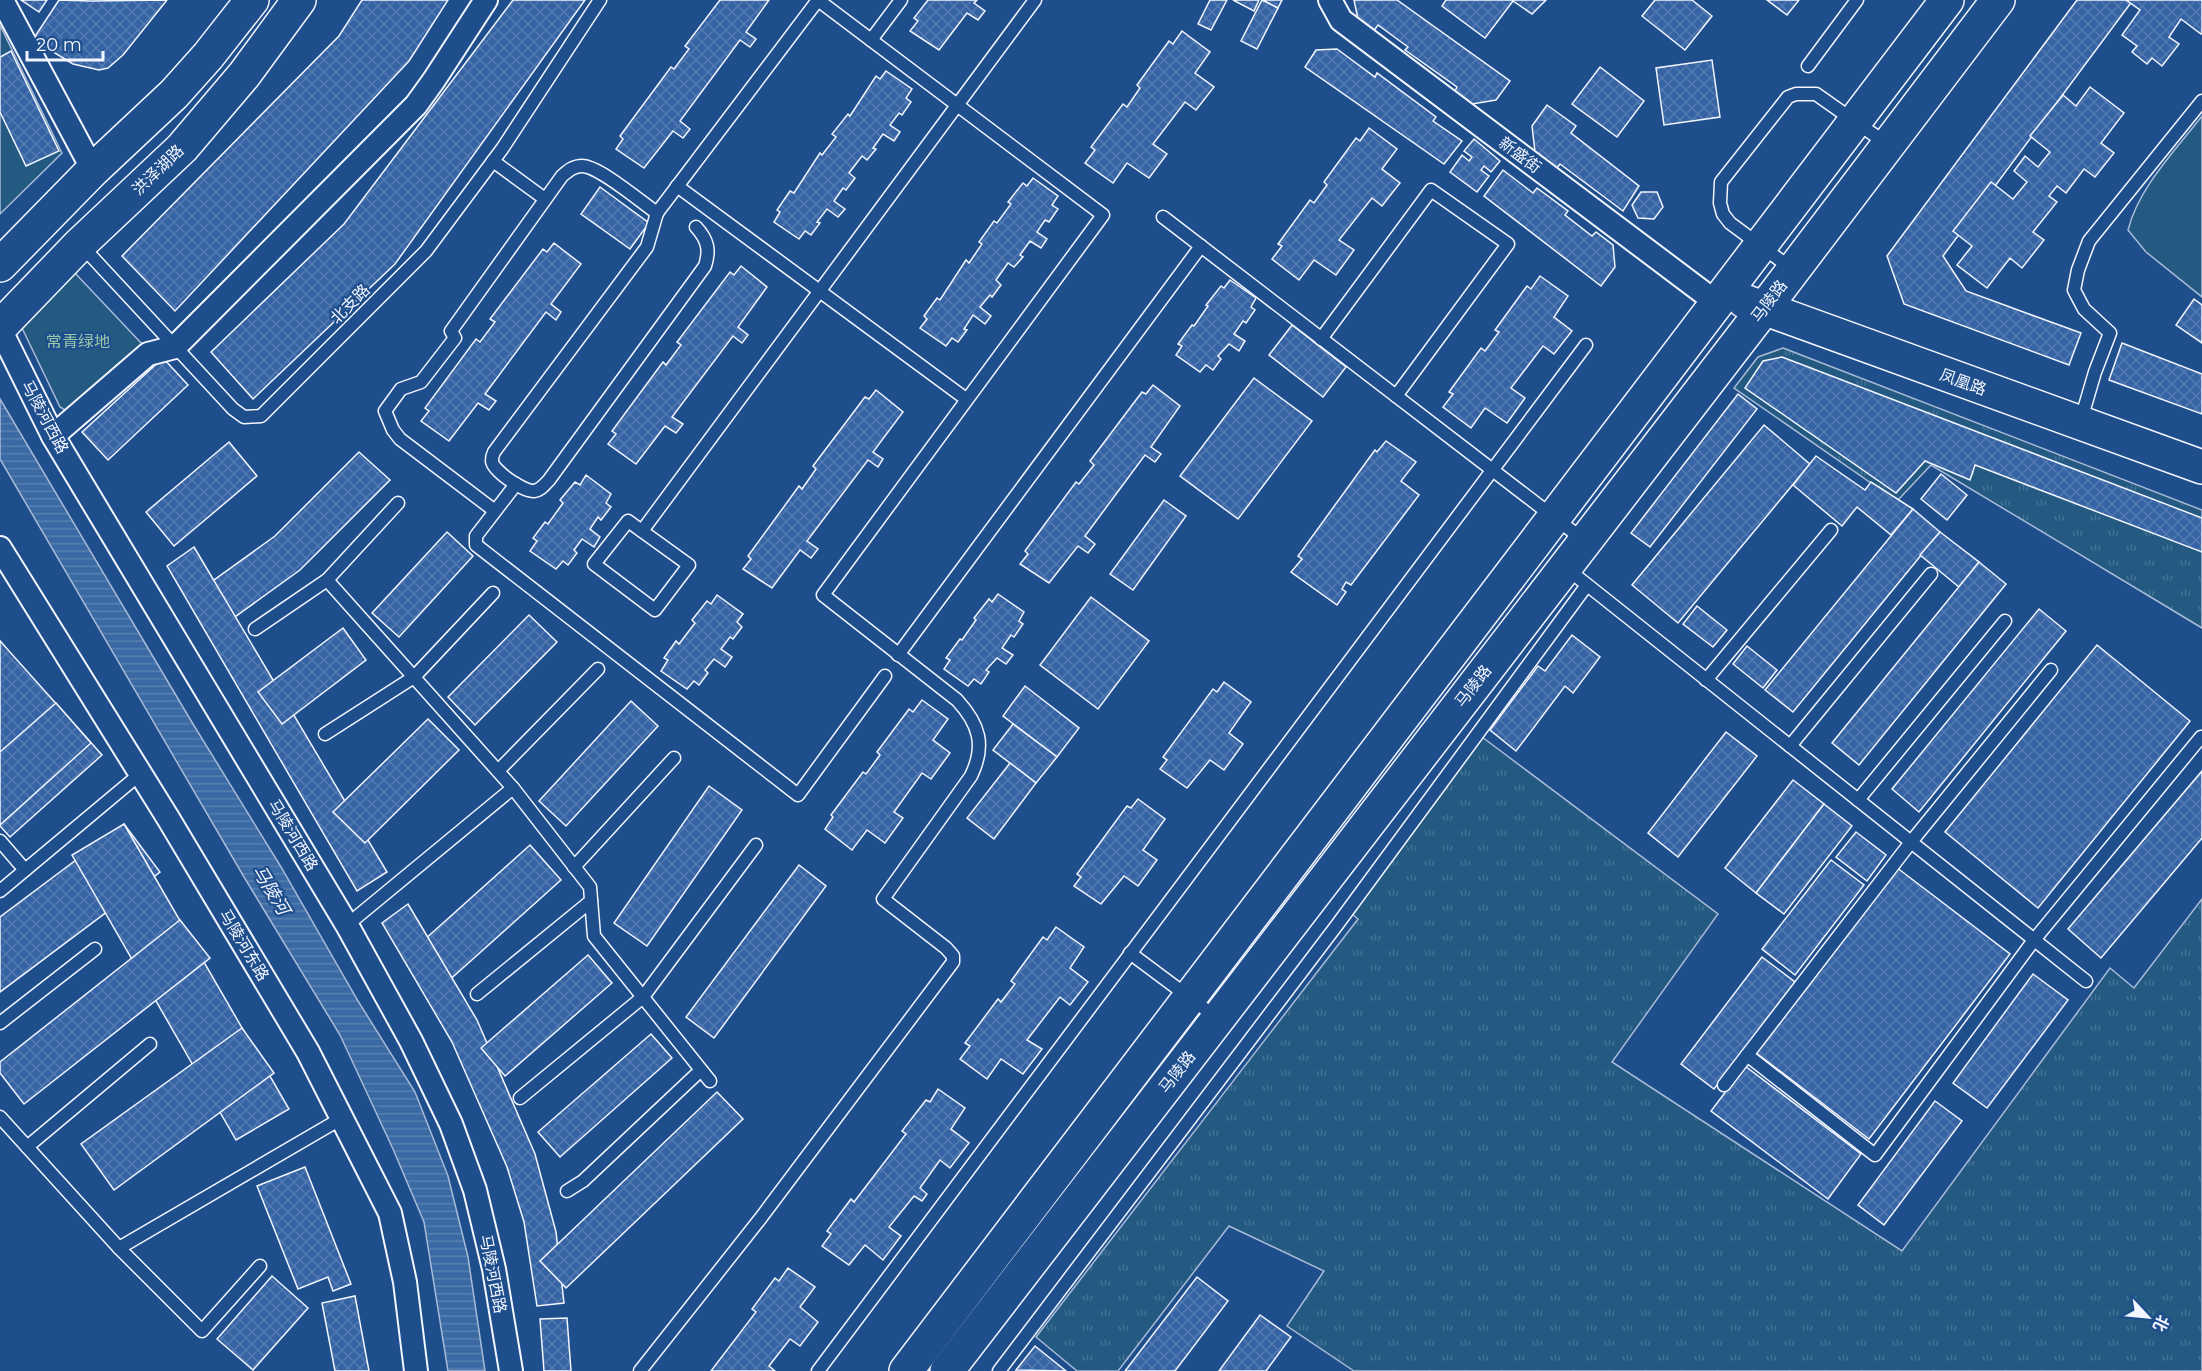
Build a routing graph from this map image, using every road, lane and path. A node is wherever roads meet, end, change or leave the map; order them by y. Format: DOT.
graph roads {
  1 [pos="2,0"];
  2 [pos="252,0"];
  3 [pos="299,0"];
  4 [pos="486,0"];
  5 [pos="600,0"];
  6 [pos="818,0"];
  7 [pos="901,0"];
  8 [pos="1035,0"];
  9 [pos="1330,0"];
  10 [pos="1857,0"];
  11 [pos="1947,0"];
  12 [pos="1998,0"];
  13 [pos="871,40"];
  14 [pos="1808,66"];
  15 [pos="2202,101"];
  16 [pos="957,105"];
  17 [pos="1856,120"];
  18 [pos="1888,145"];
  19 [pos="493,161"];
  20 [pos="93,170"];
  21 [pos="677,186"];
  22 [pos="545,199"];
  23 [pos="657,213"];
  24 [pos="1163,217"];
  25 [pos="696,227"];
  26 [pos="80,244"];
  27 [pos="1201,246"];
  28 [pos="1760,246"];
  29 [pos="0,266"];
  30 [pos="1793,270"];
  31 [pos="1721,298"];
  32 [pos="1763,310"];
  33 [pos="0,328"];
  34 [pos="1321,339"];
  35 [pos="1586,345"];
  36 [pos="175,347"];
  37 [pos="1396,396"];
  38 [pos="966,399"];
  39 [pos="2080,424"];
  40 [pos="53,436"];
  41 [pos="2202,467"];
  42 [pos="1491,470"];
  43 [pos="516,484"];
  44 [pos="398,503"];
  45 [pos="495,511"];
  46 [pos="1554,518"];
  47 [pos="1831,530"];
  48 [pos="642,531"];
  49 [pos="1585,541"];
  50 [pos="0,548"];
  51 [pos="1931,574"];
  52 [pos="1576,576"];
  53 [pos="327,580"];
  54 [pos="492,593"];
  55 [pos="2005,621"];
  56 [pos="255,629"];
  57 [pos="898,655"];
  58 [pos="598,669"];
  59 [pos="2051,670"];
  60 [pos="885,676"];
  61 [pos="414,677"];
  62 [pos="1706,680"];
  63 [pos="325,734"];
  64 [pos="2201,737"];
  65 [pos="1790,746"];
  66 [pos="674,758"];
  67 [pos="498,771"];
  68 [pos="140,774"];
  69 [pos="513,788"];
  70 [pos="1858,800"];
  71 [pos="0,841"];
  72 [pos="1911,842"];
  73 [pos="756,845"];
  74 [pos="574,867"];
  75 [pos="26,870"];
  76 [pos="0,891"];
  77 [pos="591,901"];
  78 [pos="347,925"];
  79 [pos="2034,940"];
  80 [pos="95,949"];
  81 [pos="1130,953"];
  82 [pos="2086,981"];
  83 [pos="477,994"];
  84 [pos="643,997"];
  85 [pos="1190,997"];
  86 [pos="1218,1019"];
  87 [pos="0,1023"];
  88 [pos="150,1044"];
  89 [pos="1747,1055"];
  90 [pos="701,1070"];
  91 [pos="710,1081"];
  92 [pos="1724,1085"];
  93 [pos="520,1098"];
  94 [pos="0,1117"];
  95 [pos="342,1118"];
  96 [pos="27,1146"];
  97 [pos="567,1191"];
  98 [pos="119,1248"];
  99 [pos="260,1266"];
  100 [pos="416,1371"];
  101 [pos="511,1371"];
  102 [pos="640,1371"];
  103 [pos="818,1371"];
  104 [pos="906,1371"];
  105 [pos="947,1371"];
  106 [pos="999,1371"];
  1 -- 20 [label="street"];
  2 -- 20 [label="street"];
  3 -- 26 [label="street, 洪泽湖路"];
  4 -- 36 [label="street"];
  5 -- 19 [label="lane, 北支路"];
  6 -- 13 [label="lane"];
  6 -- 21 [label="lane"];
  7 -- 13 [label="lane"];
  8 -- 16 [label="lane"];
  9 -- 31 [label="street, 新盛街"];
  10 -- 14 [label="lane"];
  11 -- 17 [label="street"];
  12 -- 18 [label="street, 马陵路"];
  13 -- 16 [label="lane"];
  15 -- 39 [label="lane"];
  16 -- 38 [label="lane"];
  16 -- 48 [label="lane"];
  17 -- 18 [label="lane"];
  17 -- 28 [label="street"];
  17 -- 28 [label="lane"];
  18 -- 30 [label="street, 马陵路"];
  19 -- 22 [label="lane"];
  19 -- 36 [label="lane, 北支路"];
  20 -- 29 [label="street"];
  21 -- 23 [label="lane"];
  21 -- 38 [label="lane"];
  22 -- 23 [label="lane"];
  22 -- 45 [label="lane"];
  23 -- 43 [label="lane"];
  24 -- 27 [label="lane"];
  25 -- 43 [label="lane"];
  26 -- 33 [label="street, 洪泽湖路"];
  26 -- 36 [label="lane, 北支路"];
  27 -- 34 [label="lane"];
  27 -- 57 [label="lane"];
  28 -- 30 [label="lane"];
  28 -- 31 [label="street"];
  30 -- 32 [label="street, 马陵路"];
  31 -- 32 [label="street, 凤凰路"];
  31 -- 46 [label="street"];
  32 -- 39 [label="street, 凤凰路"];
  32 -- 49 [label="street, 马陵路"];
  33 -- 40 [label="street, 马陵河西路"];
  34 -- 37 [label="lane"];
  34 -- 37 [label="lane"];
  35 -- 42 [label="lane"];
  36 -- 40 [label="street"];
  37 -- 42 [label="lane"];
  38 -- 57 [label="lane"];
  39 -- 41 [label="street, 凤凰路"];
  40 -- 78 [label="street, 马陵河西路"];
  42 -- 46 [label="lane"];
  42 -- 81 [label="lane"];
  43 -- 45 [label="lane"];
  44 -- 53 [label="lane"];
  45 -- 60 [label="lane"];
  46 -- 49 [label="lane"];
  46 -- 85 [label="street"];
  47 -- 62 [label="lane"];
  48 -- 48 [label="lane"];
  49 -- 52 [label="street, 马陵路"];
  50 -- 68 [label="street, 马陵河东路"];
  51 -- 65 [label="lane"];
  52 -- 62 [label="lane"];
  52 -- 86 [label="street, 马陵路"];
  52 -- 106 [label="lane"];
  53 -- 56 [label="lane"];
  53 -- 61 [label="lane"];
  54 -- 61 [label="lane"];
  55 -- 70 [label="lane"];
  57 -- 102 [label="lane"];
  58 -- 67 [label="lane"];
  59 -- 72 [label="lane"];
  61 -- 63 [label="lane"];
  61 -- 67 [label="lane"];
  62 -- 65 [label="lane"];
  64 -- 79 [label="lane"];
  65 -- 70 [label="lane"];
  66 -- 74 [label="lane"];
  67 -- 69 [label="lane"];
  68 -- 75 [label="lane"];
  68 -- 95 [label="street, 马陵河东路"];
  69 -- 74 [label="lane"];
  69 -- 78 [label="lane"];
  70 -- 72 [label="lane"];
  71 -- 75 [label="lane"];
  72 -- 79 [label="lane"];
  72 -- 89 [label="lane"];
  73 -- 84 [label="lane"];
  74 -- 77 [label="lane"];
  75 -- 76 [label="lane"];
  77 -- 83 [label="lane"];
  77 -- 84 [label="lane"];
  78 -- 101 [label="street, 马陵河西路"];
  79 -- 82 [label="lane"];
  79 -- 89 [label="lane"];
  80 -- 87 [label="lane"];
  81 -- 85 [label="lane"];
  81 -- 103 [label="lane"];
  84 -- 90 [label="lane"];
  84 -- 93 [label="lane"];
  85 -- 86 [label="lane"];
  85 -- 104 [label="street"];
  86 -- 105 [label="street, 马陵路"];
  88 -- 96 [label="lane"];
  89 -- 92 [label="lane"];
  90 -- 91 [label="lane"];
  90 -- 97 [label="lane"];
  94 -- 96 [label="lane"];
  95 -- 98 [label="lane"];
  95 -- 100 [label="street, 马陵河东路"];
  96 -- 98 [label="lane"];
  98 -- 99 [label="lane"];
}
